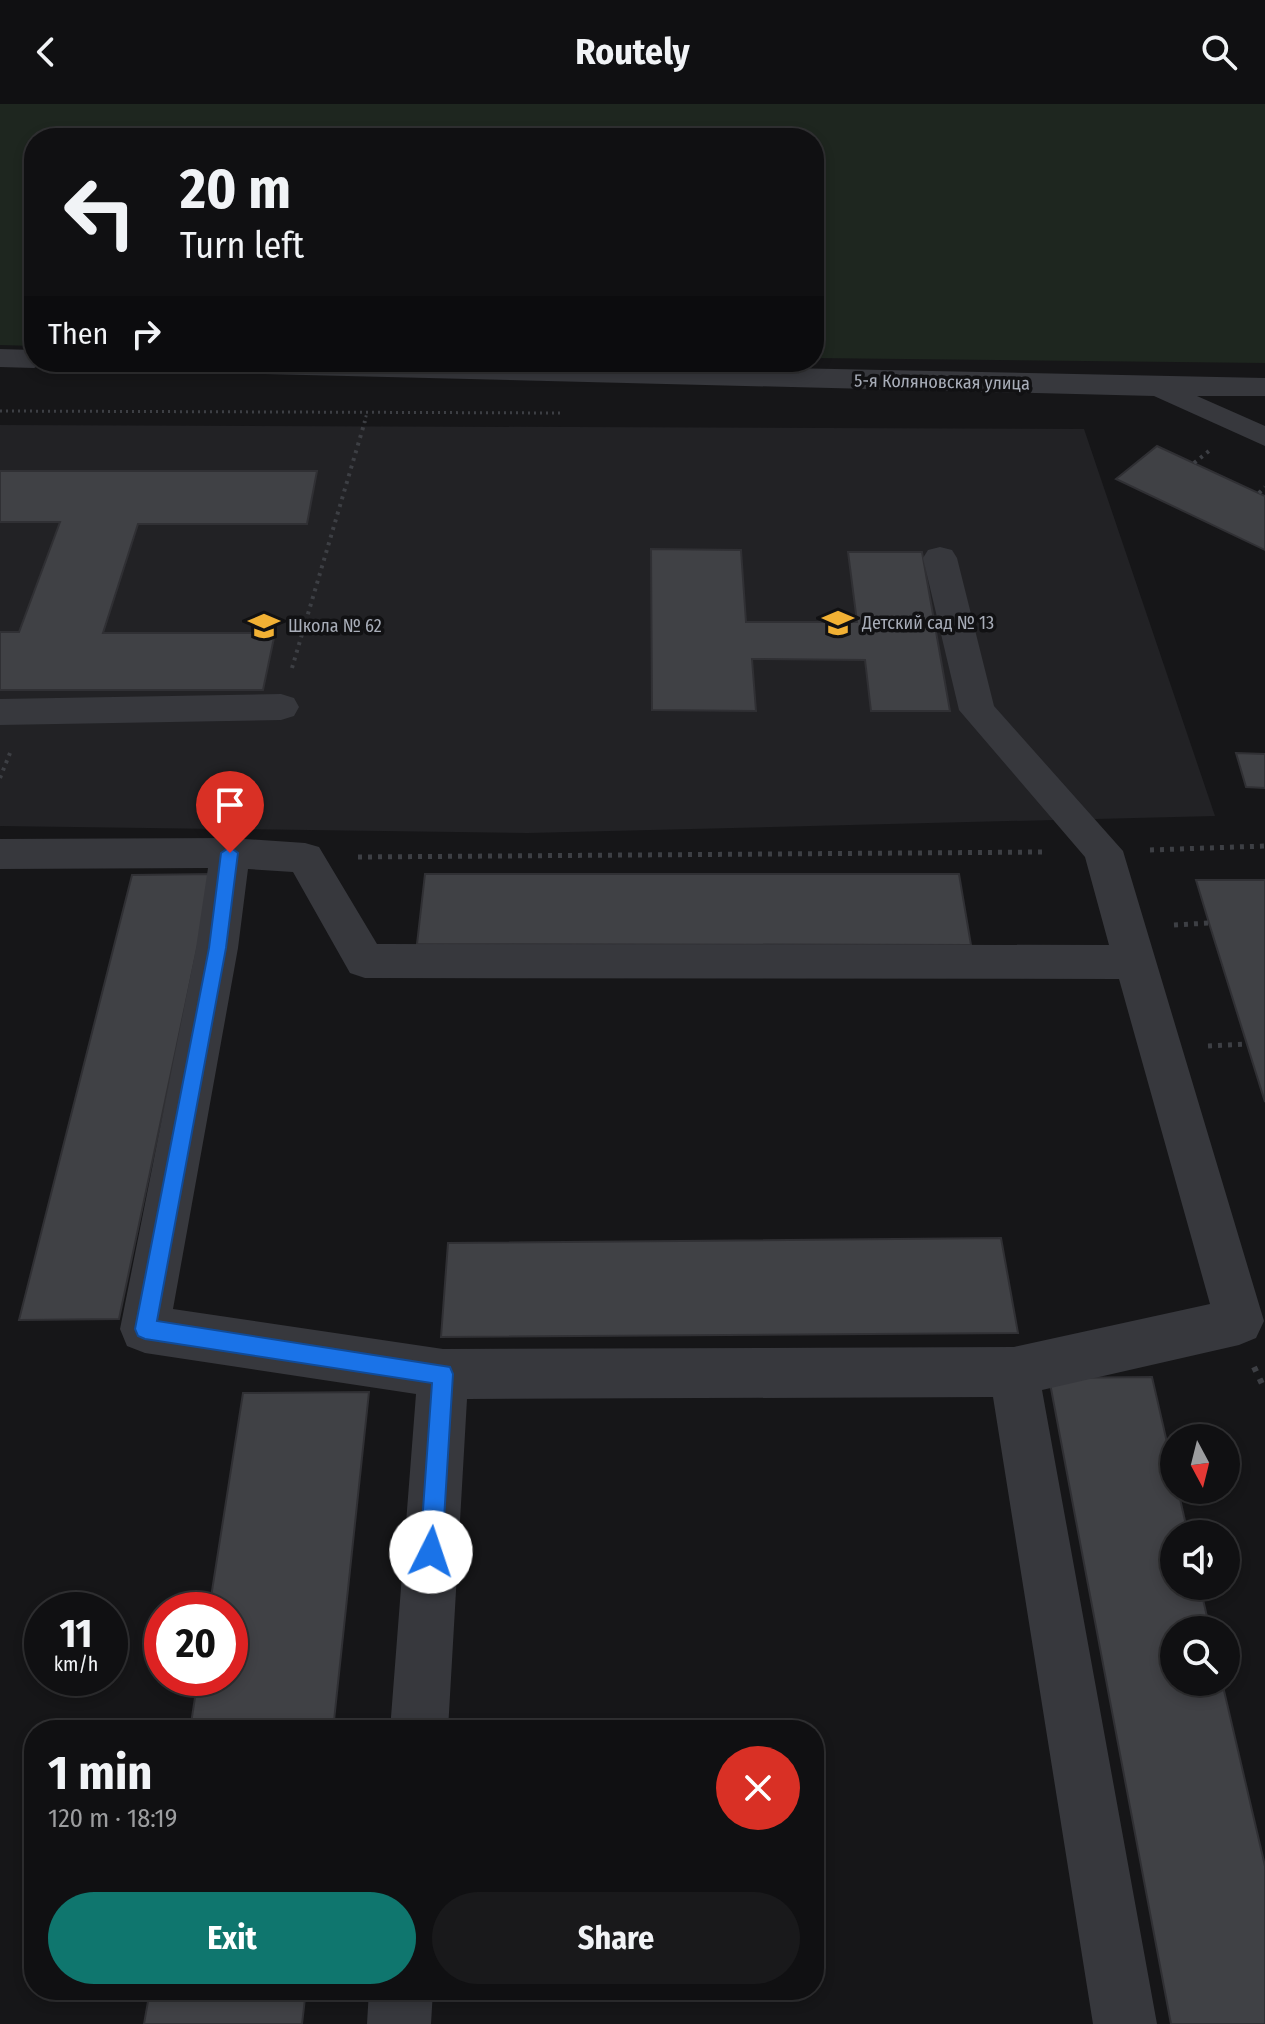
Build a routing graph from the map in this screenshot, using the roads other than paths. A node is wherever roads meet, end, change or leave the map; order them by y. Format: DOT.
graph roads {
  1 [pos="0,358"];
  2 [pos="24,359"];
  3 [pos="545,372"];
  4 [pos="1153,387"];
  5 [pos="1265,387"];
  6 [pos="1265,437"];
  7 [pos="940,558"];
  8 [pos="281,707"];
  9 [pos="0,712"];
  10 [pos="230,853"];
  11 [pos="0,854"];
  12 [pos="1136,962"];
  13 [pos="1014,1372"];
  14 [pos="443,1374"];
  15 [pos="420,1720"];
  16 [pos="400,2000"];
  17 [pos="399,2024"];
  18 [pos="1125,2024"];
  1 -- 2 [label="street"];
  3 -- 4 [label="street, 5-я Коляновская улица"];
  4 -- 5 [label="street, 5-я Коляновская улица"];
  4 -- 6 [label="street"];
  7 -- 12 [label="street"];
  8 -- 9 [label="street"];
  10 -- 11 [label="street"];
  10 -- 12 [label="street"];
  10 -- 14 [label="street"];
  12 -- 13 [label="street"];
  13 -- 14 [label="street"];
  13 -- 18 [label="street"];
  14 -- 15 [label="street"];
  16 -- 17 [label="street"];
}
